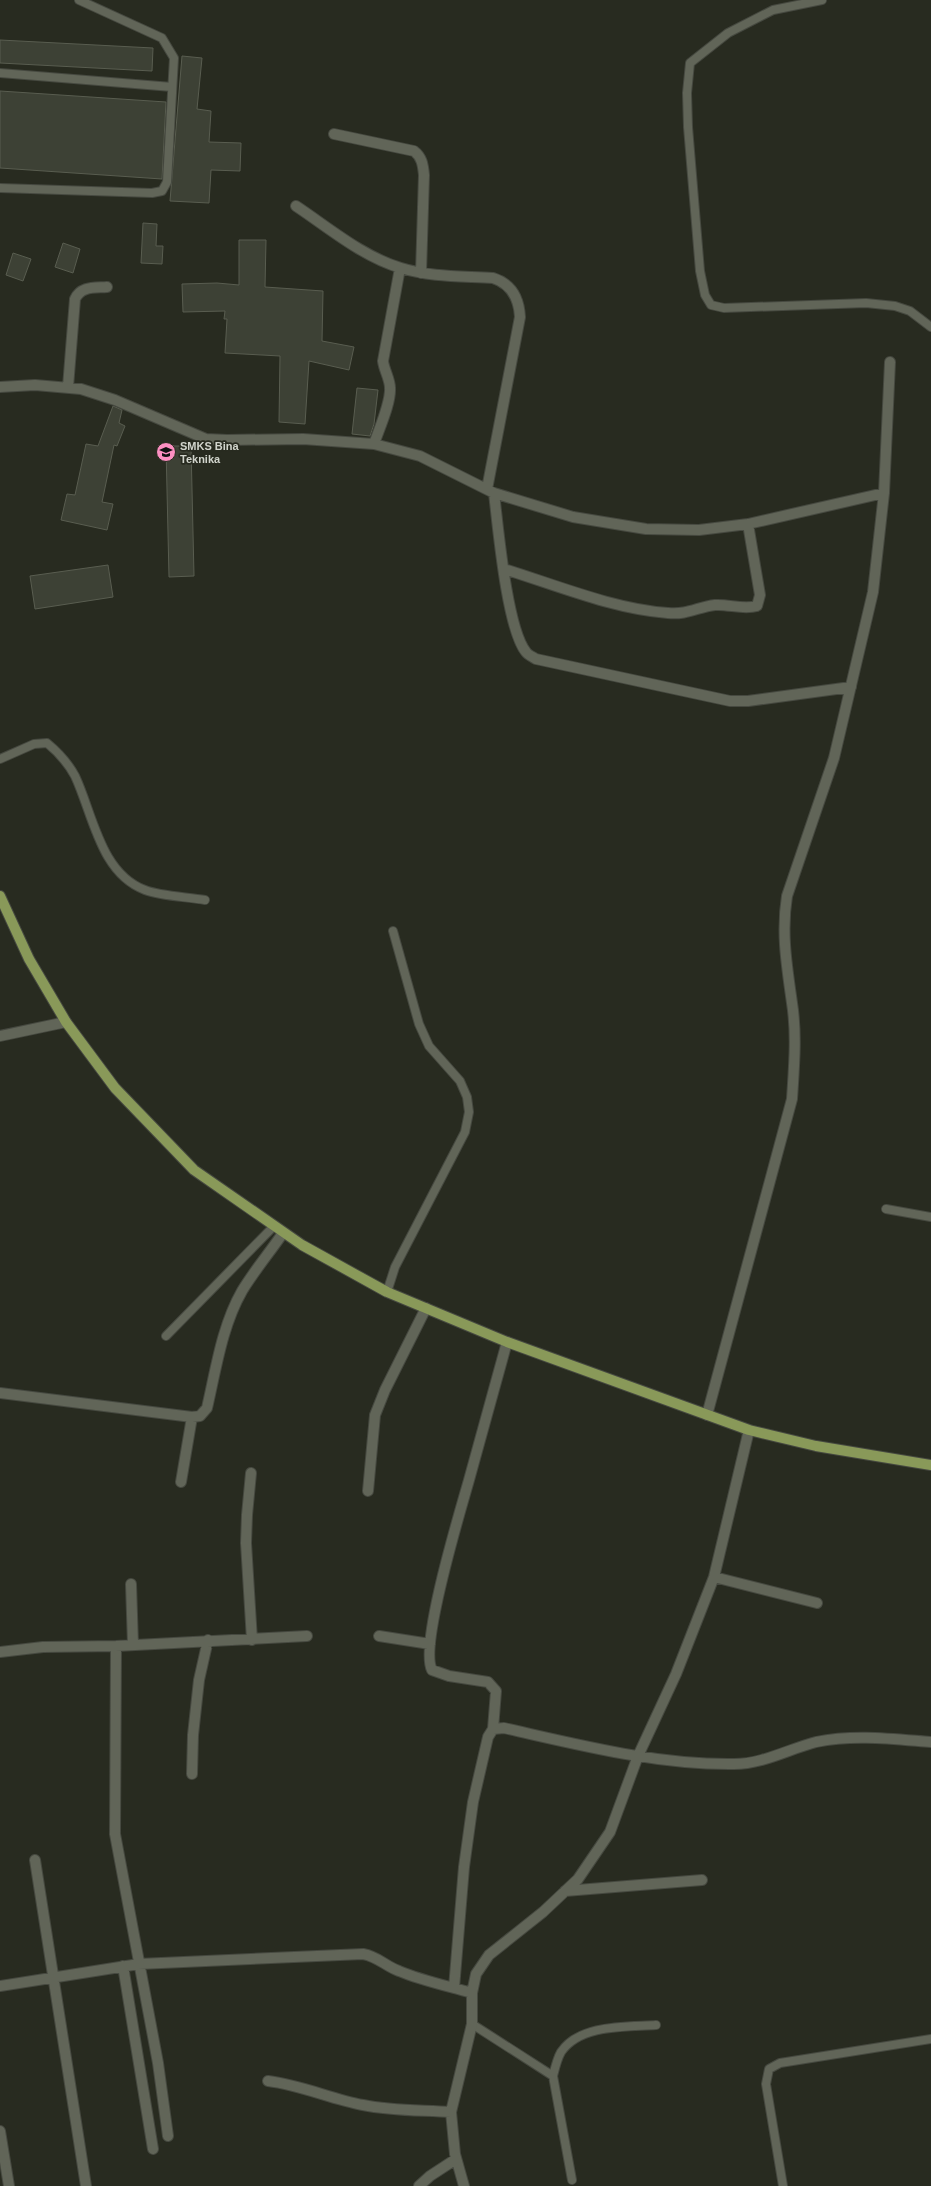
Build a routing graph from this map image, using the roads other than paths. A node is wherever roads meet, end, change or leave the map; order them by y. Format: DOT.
graph roads {
  1 [pos="79,0"];
  2 [pos="822,0"];
  3 [pos="0,73"];
  4 [pos="172,88"];
  5 [pos="334,134"];
  6 [pos="0,188"];
  7 [pos="296,206"];
  8 [pos="400,268"];
  9 [pos="421,273"];
  10 [pos="107,287"];
  11 [pos="931,327"];
  12 [pos="890,362"];
  13 [pos="0,387"];
  14 [pos="68,387"];
  15 [pos="374,444"];
  16 [pos="491,491"];
  17 [pos="884,493"];
  18 [pos="748,524"];
  19 [pos="504,569"];
  20 [pos="851,687"];
  21 [pos="0,760"];
  22 [pos="0,896"];
  23 [pos="206,900"];
  24 [pos="393,932"];
  25 [pos="66,1022"];
  26 [pos="0,1036"];
  27 [pos="886,1209"];
  28 [pos="931,1217"];
  29 [pos="274,1226"];
  30 [pos="283,1233"];
  31 [pos="387,1292"];
  32 [pos="426,1308"];
  33 [pos="166,1336"];
  34 [pos="507,1342"];
  35 [pos="0,1393"];
  36 [pos="707,1415"];
  37 [pos="192,1417"];
  38 [pos="749,1430"];
  39 [pos="931,1465"];
  40 [pos="251,1473"];
  41 [pos="181,1482"];
  42 [pos="368,1491"];
  43 [pos="714,1577"];
  44 [pos="131,1584"];
  45 [pos="817,1603"];
  46 [pos="307,1636"];
  47 [pos="379,1636"];
  48 [pos="208,1640"];
  49 [pos="252,1640"];
  50 [pos="430,1644"];
  51 [pos="132,1645"];
  52 [pos="116,1646"];
  53 [pos="0,1652"];
  54 [pos="493,1729"];
  55 [pos="931,1742"];
  56 [pos="638,1756"];
  57 [pos="192,1774"];
  58 [pos="35,1860"];
  59 [pos="702,1880"];
  60 [pos="566,1891"];
  61 [pos="138,1964"];
  62 [pos="123,1966"];
  63 [pos="53,1977"];
  64 [pos="0,1986"];
  65 [pos="454,1988"];
  66 [pos="472,1993"];
  67 [pos="472,2024"];
  68 [pos="656,2025"];
  69 [pos="931,2039"];
  70 [pos="552,2076"];
  71 [pos="268,2080"];
  72 [pos="452,2112"];
  73 [pos="0,2131"];
  74 [pos="168,2136"];
  75 [pos="153,2149"];
  76 [pos="456,2159"];
  77 [pos="572,2180"];
  78 [pos="9,2186"];
  79 [pos="86,2186"];
  80 [pos="418,2186"];
  81 [pos="464,2186"];
  82 [pos="783,2186"];
  1 -- 4 [label="lane"];
  2 -- 11 [label="lane"];
  3 -- 4 [label="lane"];
  4 -- 6 [label="lane"];
  5 -- 9 [label="street"];
  7 -- 8 [label="street"];
  8 -- 9 [label="street"];
  8 -- 15 [label="street"];
  9 -- 16 [label="street"];
  10 -- 14 [label="street"];
  12 -- 17 [label="street"];
  13 -- 14 [label="street"];
  14 -- 15 [label="street"];
  15 -- 16 [label="street"];
  16 -- 18 [label="street"];
  16 -- 19 [label="street"];
  17 -- 18 [label="street"];
  17 -- 20 [label="street"];
  18 -- 19 [label="street"];
  19 -- 20 [label="street"];
  20 -- 36 [label="street"];
  21 -- 23 [label="lane"];
  22 -- 25 [label="main road"];
  24 -- 31 [label="lane"];
  25 -- 26 [label="street"];
  25 -- 29 [label="main road"];
  27 -- 28 [label="lane"];
  29 -- 30 [label="main road"];
  29 -- 33 [label="lane"];
  30 -- 31 [label="main road"];
  30 -- 37 [label="street"];
  31 -- 32 [label="main road"];
  32 -- 34 [label="main road"];
  32 -- 42 [label="street"];
  34 -- 36 [label="main road"];
  34 -- 50 [label="street"];
  35 -- 37 [label="street"];
  36 -- 38 [label="main road"];
  37 -- 41 [label="street"];
  38 -- 39 [label="main road"];
  38 -- 43 [label="street"];
  40 -- 49 [label="street"];
  43 -- 45 [label="street"];
  43 -- 56 [label="street"];
  44 -- 51 [label="street"];
  46 -- 49 [label="street"];
  47 -- 50 [label="street"];
  48 -- 49 [label="street"];
  48 -- 51 [label="street"];
  48 -- 57 [label="street"];
  50 -- 54 [label="street"];
  51 -- 52 [label="street"];
  52 -- 53 [label="street"];
  52 -- 61 [label="street"];
  54 -- 56 [label="street"];
  54 -- 65 [label="street"];
  55 -- 56 [label="street"];
  56 -- 60 [label="street"];
  58 -- 63 [label="street"];
  59 -- 60 [label="street"];
  60 -- 66 [label="street"];
  61 -- 62 [label="street"];
  61 -- 65 [label="street"];
  61 -- 74 [label="street"];
  62 -- 63 [label="street"];
  62 -- 75 [label="street"];
  63 -- 64 [label="street"];
  63 -- 79 [label="street"];
  65 -- 66 [label="street"];
  66 -- 67 [label="street"];
  67 -- 70 [label="lane"];
  67 -- 72 [label="street"];
  68 -- 70 [label="lane"];
  69 -- 82 [label="lane"];
  70 -- 77 [label="lane"];
  71 -- 72 [label="street"];
  72 -- 76 [label="street"];
  73 -- 78 [label="street"];
  76 -- 80 [label="street"];
  76 -- 81 [label="street"];
}
